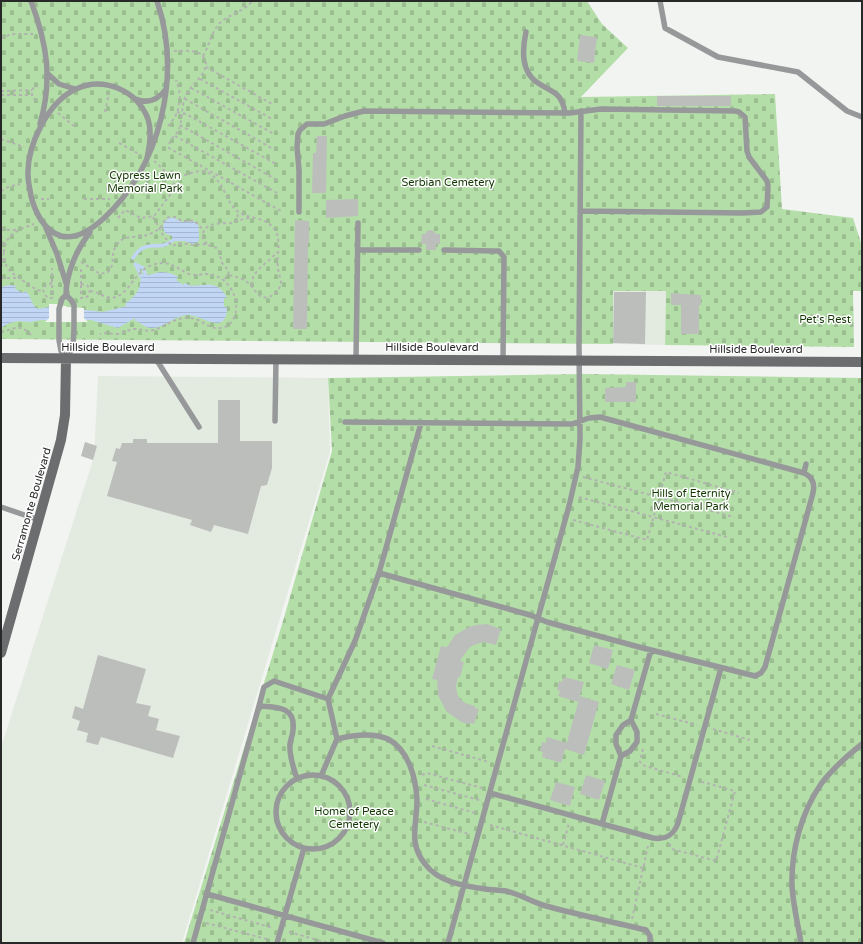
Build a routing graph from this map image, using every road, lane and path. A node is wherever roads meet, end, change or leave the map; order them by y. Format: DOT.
graph roads {
  1 [pos="31,1"];
  2 [pos="157,1"];
  3 [pos="252,1"];
  4 [pos="660,1"];
  5 [pos="42,32"];
  6 [pos="526,32"];
  7 [pos="1,37"];
  8 [pos="167,52"];
  9 [pos="203,56"];
  10 [pos="206,67"];
  11 [pos="48,74"];
  12 [pos="175,79"];
  13 [pos="200,79"];
  14 [pos="111,85"];
  15 [pos="191,88"];
  16 [pos="76,89"];
  17 [pos="166,89"];
  18 [pos="32,90"];
  19 [pos="1,91"];
  20 [pos="1,95"];
  21 [pos="32,95"];
  22 [pos="135,99"];
  23 [pos="184,101"];
  24 [pos="179,102"];
  25 [pos="272,104"];
  26 [pos="52,109"];
  27 [pos="581,111"];
  28 [pos="105,112"];
  29 [pos="177,112"];
  30 [pos="182,112"];
  31 [pos="565,113"];
  32 [pos="862,117"];
  33 [pos="272,119"];
  34 [pos="180,125"];
  35 [pos="75,127"];
  36 [pos="167,127"];
  37 [pos="274,134"];
  38 [pos="175,136"];
  39 [pos="35,138"];
  40 [pos="1,139"];
  41 [pos="119,143"];
  42 [pos="31,149"];
  43 [pos="274,150"];
  44 [pos="147,158"];
  45 [pos="276,164"];
  46 [pos="211,173"];
  47 [pos="175,176"];
  48 [pos="277,180"];
  49 [pos="29,183"];
  50 [pos="1,189"];
  51 [pos="277,193"];
  52 [pos="41,199"];
  53 [pos="49,199"];
  54 [pos="84,199"];
  55 [pos="111,199"];
  56 [pos="236,210"];
  57 [pos="281,211"];
  58 [pos="580,211"];
  59 [pos="300,212"];
  60 [pos="153,217"];
  61 [pos="255,217"];
  62 [pos="118,218"];
  63 [pos="234,222"];
  64 [pos="43,223"];
  65 [pos="358,223"];
  66 [pos="1,228"];
  67 [pos="92,228"];
  68 [pos="21,229"];
  69 [pos="159,229"];
  70 [pos="204,231"];
  71 [pos="1,235"];
  72 [pos="208,245"];
  73 [pos="278,248"];
  74 [pos="358,250"];
  75 [pos="419,250"];
  76 [pos="444,250"];
  77 [pos="4,252"];
  78 [pos="4,258"];
  79 [pos="1,267"];
  80 [pos="228,275"];
  81 [pos="1,278"];
  82 [pos="20,279"];
  83 [pos="224,281"];
  84 [pos="66,284"];
  85 [pos="81,284"];
  86 [pos="253,288"];
  87 [pos="43,291"];
  88 [pos="90,291"];
  89 [pos="66,295"];
  90 [pos="1,332"];
  91 [pos="100,334"];
  92 [pos="31,335"];
  93 [pos="1,358"];
  94 [pos="66,358"];
  95 [pos="156,359"];
  96 [pos="276,359"];
  97 [pos="356,359"];
  98 [pos="503,360"];
  99 [pos="579,360"];
  100 [pos="862,362"];
  101 [pos="275,421"];
  102 [pos="345,422"];
  103 [pos="580,422"];
  104 [pos="421,423"];
  105 [pos="199,427"];
  106 [pos="806,464"];
  107 [pos="804,474"];
  108 [pos="576,475"];
  109 [pos="739,493"];
  110 [pos="572,496"];
  111 [pos="659,497"];
  112 [pos="1,507"];
  113 [pos="654,517"];
  114 [pos="734,517"];
  115 [pos="566,518"];
  116 [pos="39,520"];
  117 [pos="727,537"];
  118 [pos="379,573"];
  119 [pos="538,618"];
  120 [pos="651,650"];
  121 [pos="1,653"];
  122 [pos="721,668"];
  123 [pos="328,699"];
  124 [pos="259,706"];
  125 [pos="631,720"];
  126 [pos="337,739"];
  127 [pos="637,740"];
  128 [pos="862,744"];
  129 [pos="432,746"];
  130 [pos="621,756"];
  131 [pos="489,762"];
  132 [pos="321,776"];
  133 [pos="297,779"];
  134 [pos="691,779"];
  135 [pos="415,780"];
  136 [pos="482,788"];
  137 [pos="490,793"];
  138 [pos="417,797"];
  139 [pos="479,800"];
  140 [pos="475,813"];
  141 [pos="571,816"];
  142 [pos="415,819"];
  143 [pos="488,824"];
  144 [pos="602,824"];
  145 [pos="469,834"];
  146 [pos="669,835"];
  147 [pos="650,838"];
  148 [pos="563,845"];
  149 [pos="304,848"];
  150 [pos="643,868"];
  151 [pos="464,885"];
  152 [pos="207,894"];
  153 [pos="203,908"];
  154 [pos="285,916"];
  155 [pos="199,921"];
  156 [pos="630,926"];
  157 [pos="281,930"];
  158 [pos="193,943"];
  159 [pos="277,943"];
  160 [pos="328,943"];
  161 [pos="383,943"];
  162 [pos="448,943"];
  163 [pos="650,943"];
  164 [pos="801,943"];
  1 -- 5 [label="lane"];
  2 -- 8 [label="lane"];
  3 -- 9 [label="path"];
  4 -- 32 [label="lane"];
  5 -- 7 [label="path"];
  5 -- 11 [label="lane"];
  6 -- 31 [label="lane"];
  8 -- 9 [label="path"];
  8 -- 17 [label="lane"];
  9 -- 10 [label="path"];
  10 -- 13 [label="path"];
  10 -- 25 [label="path"];
  11 -- 16 [label="lane"];
  11 -- 39 [label="lane"];
  12 -- 24 [label="path"];
  13 -- 15 [label="path"];
  13 -- 33 [label="path"];
  14 -- 16 [label="lane"];
  14 -- 22 [label="lane"];
  14 -- 28 [label="path"];
  15 -- 23 [label="path"];
  15 -- 37 [label="path"];
  16 -- 26 [label="lane"];
  17 -- 22 [label="lane"];
  17 -- 44 [label="lane"];
  18 -- 19 [label="path"];
  20 -- 21 [label="path"];
  22 -- 44 [label="lane"];
  23 -- 24 [label="path"];
  23 -- 30 [label="path"];
  23 -- 43 [label="path"];
  24 -- 29 [label="path"];
  26 -- 35 [label="path"];
  26 -- 39 [label="lane"];
  27 -- 31 [label="lane"];
  27 -- 58 [label="lane"];
  27 -- 58 [label="lane"];
  29 -- 30 [label="path"];
  29 -- 36 [label="path"];
  30 -- 34 [label="path"];
  30 -- 45 [label="path"];
  31 -- 59 [label="lane"];
  34 -- 38 [label="path"];
  34 -- 48 [label="path"];
  38 -- 46 [label="path"];
  38 -- 51 [label="path"];
  39 -- 42 [label="lane"];
  40 -- 42 [label="path"];
  41 -- 44 [label="path"];
  42 -- 49 [label="lane"];
  44 -- 47 [label="path"];
  44 -- 67 [label="lane"];
  46 -- 47 [label="path"];
  46 -- 56 [label="path"];
  46 -- 57 [label="path"];
  47 -- 60 [label="path"];
  49 -- 50 [label="path"];
  49 -- 64 [label="lane"];
  52 -- 53 [label="path"];
  54 -- 55 [label="path"];
  56 -- 61 [label="path"];
  56 -- 63 [label="path"];
  58 -- 99 [label="lane"];
  60 -- 62 [label="path"];
  60 -- 69 [label="path"];
  61 -- 63 [label="path"];
  61 -- 73 [label="path"];
  63 -- 70 [label="path"];
  64 -- 67 [label="lane"];
  64 -- 68 [label="path"];
  64 -- 84 [label="lane"];
  65 -- 74 [label="lane"];
  66 -- 68 [label="path"];
  67 -- 84 [label="lane"];
  68 -- 77 [label="path"];
  69 -- 70 [label="path"];
  69 -- 72 [label="path"];
  69 -- 85 [label="path"];
  70 -- 72 [label="path"];
  71 -- 77 [label="path"];
  72 -- 80 [label="path"];
  73 -- 86 [label="path"];
  73 -- 86 [label="path"];
  74 -- 75 [label="lane"];
  74 -- 97 [label="lane"];
  76 -- 98 [label="lane"];
  77 -- 78 [label="path"];
  78 -- 79 [label="path"];
  78 -- 82 [label="path"];
  80 -- 83 [label="path"];
  80 -- 86 [label="path"];
  81 -- 82 [label="path"];
  82 -- 87 [label="path"];
  83 -- 88 [label="path"];
  83 -- 91 [label="path"];
  84 -- 89 [label="lane"];
  85 -- 88 [label="path"];
  85 -- 88 [label="path"];
  87 -- 87 [label="path"];
  89 -- 94 [label="lane"];
  89 -- 94 [label="lane"];
  90 -- 92 [label="path"];
  93 -- 94 [label="main road, Hillside Boulevard"];
  94 -- 95 [label="main road, Hillside Boulevard"];
  94 -- 116 [label="main road, Serramonte Boulevard"];
  95 -- 96 [label="main road, Hillside Boulevard"];
  95 -- 105 [label="lane"];
  96 -- 97 [label="main road, Hillside Boulevard"];
  96 -- 101 [label="lane"];
  97 -- 98 [label="main road, Hillside Boulevard"];
  98 -- 99 [label="main road, Hillside Boulevard"];
  99 -- 100 [label="main road, Hillside Boulevard"];
  99 -- 103 [label="lane"];
  102 -- 104 [label="lane"];
  103 -- 104 [label="lane"];
  103 -- 107 [label="lane"];
  103 -- 108 [label="lane"];
  104 -- 118 [label="lane"];
  106 -- 107 [label="lane"];
  107 -- 122 [label="lane"];
  108 -- 110 [label="lane"];
  108 -- 111 [label="path"];
  109 -- 111 [label="path"];
  110 -- 113 [label="path"];
  110 -- 115 [label="lane"];
  111 -- 113 [label="path"];
  111 -- 114 [label="path"];
  112 -- 116 [label="lane"];
  113 -- 115 [label="path"];
  113 -- 117 [label="path"];
  115 -- 119 [label="lane"];
  116 -- 121 [label="main road, Serramonte Boulevard"];
  118 -- 119 [label="lane"];
  118 -- 123 [label="lane"];
  119 -- 120 [label="lane"];
  119 -- 137 [label="lane"];
  120 -- 122 [label="lane"];
  120 -- 125 [label="lane"];
  122 -- 134 [label="lane"];
  123 -- 124 [label="lane"];
  123 -- 126 [label="lane"];
  124 -- 133 [label="lane"];
  124 -- 152 [label="lane"];
  125 -- 127 [label="lane"];
  125 -- 130 [label="lane"];
  126 -- 132 [label="lane"];
  126 -- 135 [label="lane"];
  127 -- 130 [label="lane"];
  127 -- 134 [label="path"];
  128 -- 164 [label="lane"];
  129 -- 131 [label="path"];
  130 -- 144 [label="lane"];
  132 -- 133 [label="lane"];
  132 -- 149 [label="lane"];
  133 -- 149 [label="lane"];
  134 -- 146 [label="lane"];
  134 -- 146 [label="path"];
  135 -- 136 [label="path"];
  135 -- 138 [label="lane"];
  135 -- 139 [label="path"];
  137 -- 141 [label="lane"];
  137 -- 151 [label="lane"];
  138 -- 140 [label="path"];
  138 -- 142 [label="lane"];
  141 -- 144 [label="lane"];
  141 -- 148 [label="path"];
  142 -- 145 [label="path"];
  142 -- 151 [label="lane"];
  143 -- 148 [label="path"];
  144 -- 147 [label="lane"];
  146 -- 147 [label="lane"];
  147 -- 150 [label="path"];
  148 -- 150 [label="path"];
  149 -- 154 [label="lane"];
  150 -- 156 [label="path"];
  151 -- 156 [label="lane"];
  151 -- 162 [label="lane"];
  152 -- 153 [label="lane"];
  152 -- 154 [label="lane"];
  153 -- 155 [label="lane"];
  153 -- 157 [label="path"];
  154 -- 157 [label="lane"];
  154 -- 161 [label="lane"];
  155 -- 158 [label="lane"];
  155 -- 159 [label="path"];
  156 -- 163 [label="lane"];
  157 -- 159 [label="lane"];
  157 -- 160 [label="path"];
}
